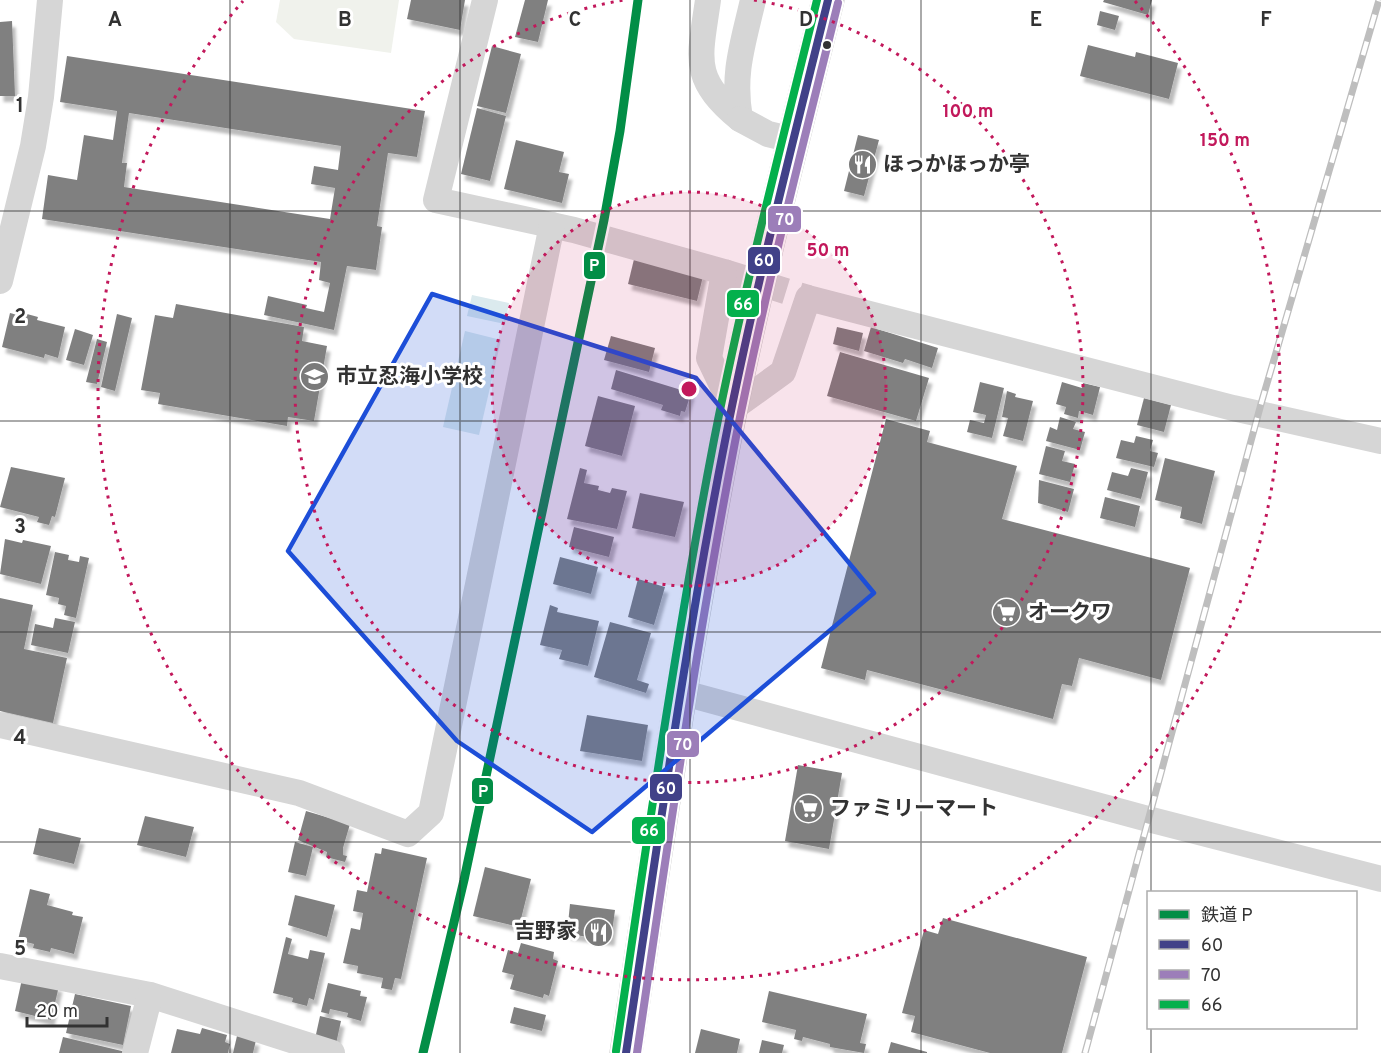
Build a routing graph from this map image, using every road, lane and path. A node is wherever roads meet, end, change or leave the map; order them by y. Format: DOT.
graph roads {
  1 [pos="50,0"];
  2 [pos="485,0"];
  3 [pos="708,0"];
  4 [pos="753,0"];
  5 [pos="828,0"];
  6 [pos="740,119"];
  7 [pos="793,140"];
  8 [pos="552,225"];
  9 [pos="0,281"];
  10 [pos="733,408"];
  11 [pos="1381,441"];
  12 [pos="680,692"];
  13 [pos="0,725"];
  14 [pos="1381,879"];
  15 [pos="0,966"];
  16 [pos="150,995"];
  17 [pos="135,1053"];
  18 [pos="332,1053"];
  19 [pos="626,1053"];
  1 -- 9 [label="street"];
  2 -- 8 [label="street"];
  3 -- 6 [label="street"];
  4 -- 6 [label="street"];
  5 -- 7 [label="highway"];
  6 -- 7 [label="street"];
  7 -- 10 [label="highway"];
  8 -- 10 [label="street"];
  8 -- 13 [label="street"];
  10 -- 11 [label="street"];
  10 -- 12 [label="highway"];
  12 -- 14 [label="street"];
  12 -- 19 [label="highway"];
  15 -- 16 [label="street"];
  16 -- 17 [label="street"];
  16 -- 18 [label="street"];
}
